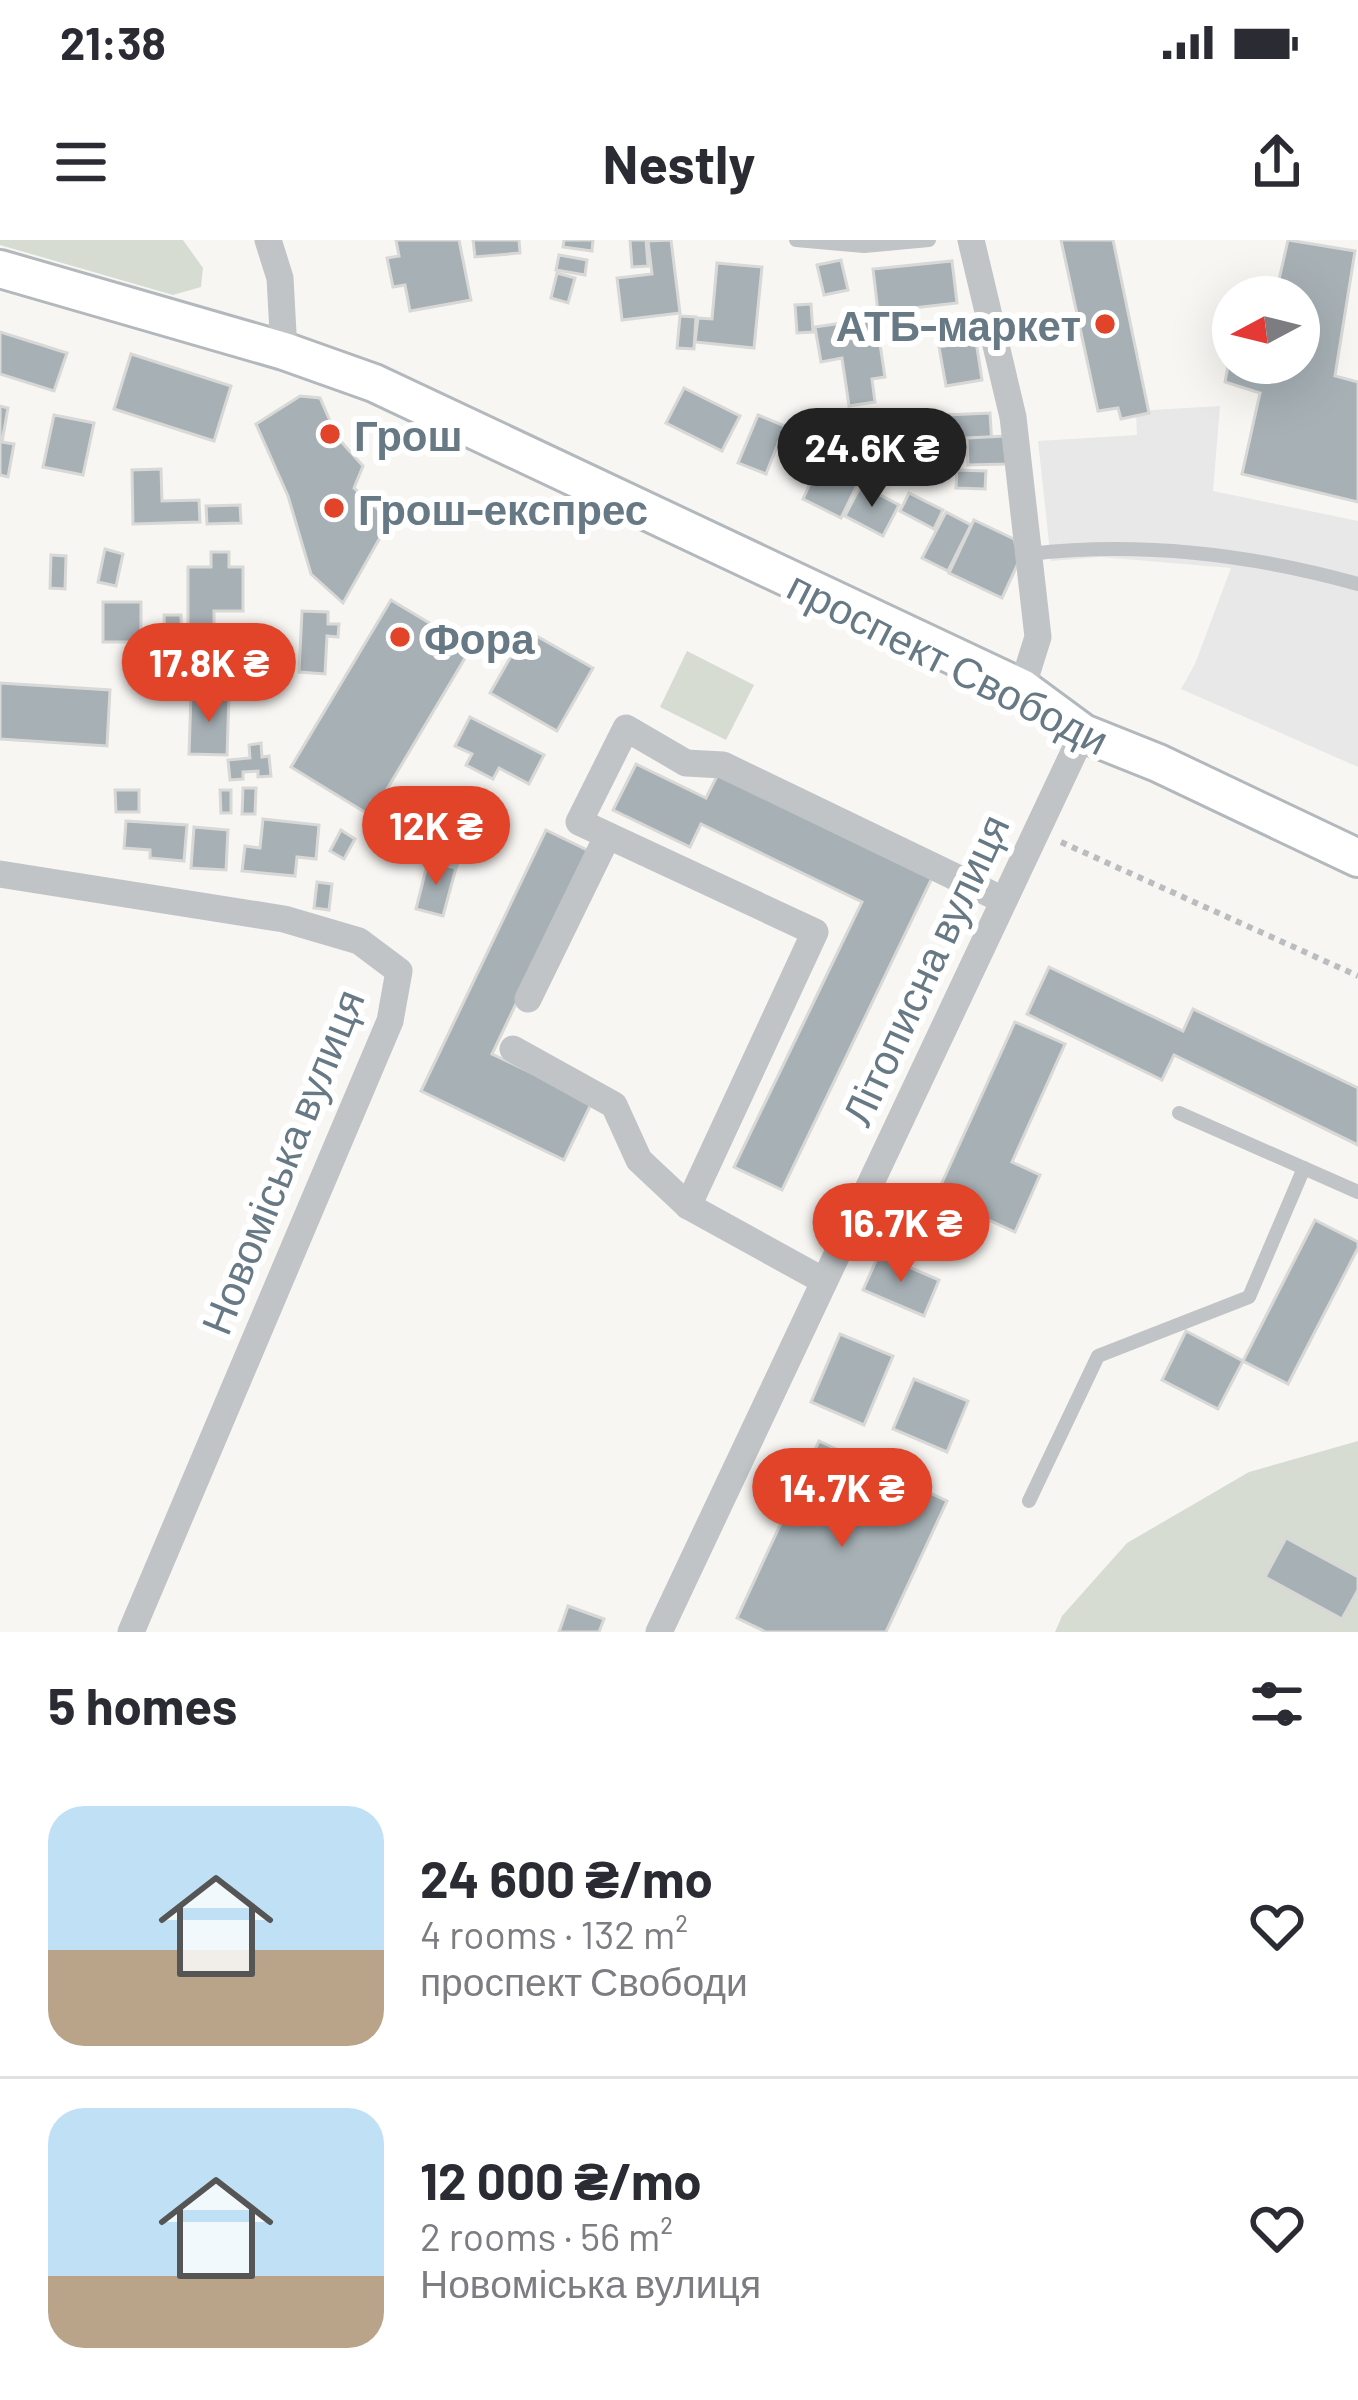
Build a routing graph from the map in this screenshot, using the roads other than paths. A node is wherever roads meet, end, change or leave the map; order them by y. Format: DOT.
graph roads {
  1 [pos="268,240"];
  2 [pos="796,240"];
  3 [pos="929,240"];
  4 [pos="970,240"];
  5 [pos="0,269"];
  6 [pos="284,351"];
  7 [pos="1029,554"];
  8 [pos="1358,584"];
  9 [pos="1022,688"];
  10 [pos="1083,734"];
  11 [pos="607,837"];
  12 [pos="1358,858"];
  13 [pos="0,874"];
  14 [pos="1004,900"];
  15 [pos="528,999"];
  16 [pos="513,1049"];
  17 [pos="1179,1113"];
  18 [pos="1304,1168"];
  19 [pos="1358,1192"];
  20 [pos="688,1206"];
  21 [pos="824,1281"];
  22 [pos="1030,1501"];
  23 [pos="131,1632"];
  24 [pos="658,1632"];
  1 -- 6 [label="street"];
  2 -- 3 [label="lane"];
  4 -- 7 [label="street"];
  5 -- 6 [label="main road, проспект Свободи"];
  6 -- 9 [label="main road, проспект Свободи"];
  7 -- 8 [label="lane"];
  7 -- 9 [label="street"];
  9 -- 10 [label="main road, проспект Свободи"];
  10 -- 12 [label="main road, проспект Свободи"];
  10 -- 14 [label="street, Літописна вулиця"];
  11 -- 14 [label="street"];
  11 -- 15 [label="street"];
  11 -- 20 [label="street"];
  13 -- 23 [label="street, Новоміська вулиця"];
  14 -- 21 [label="street, Літописна вулиця"];
  16 -- 20 [label="street"];
  17 -- 18 [label="lane"];
  18 -- 19 [label="lane"];
  18 -- 22 [label="lane"];
  20 -- 21 [label="street"];
  21 -- 24 [label="street, Літописна вулиця"];
}
